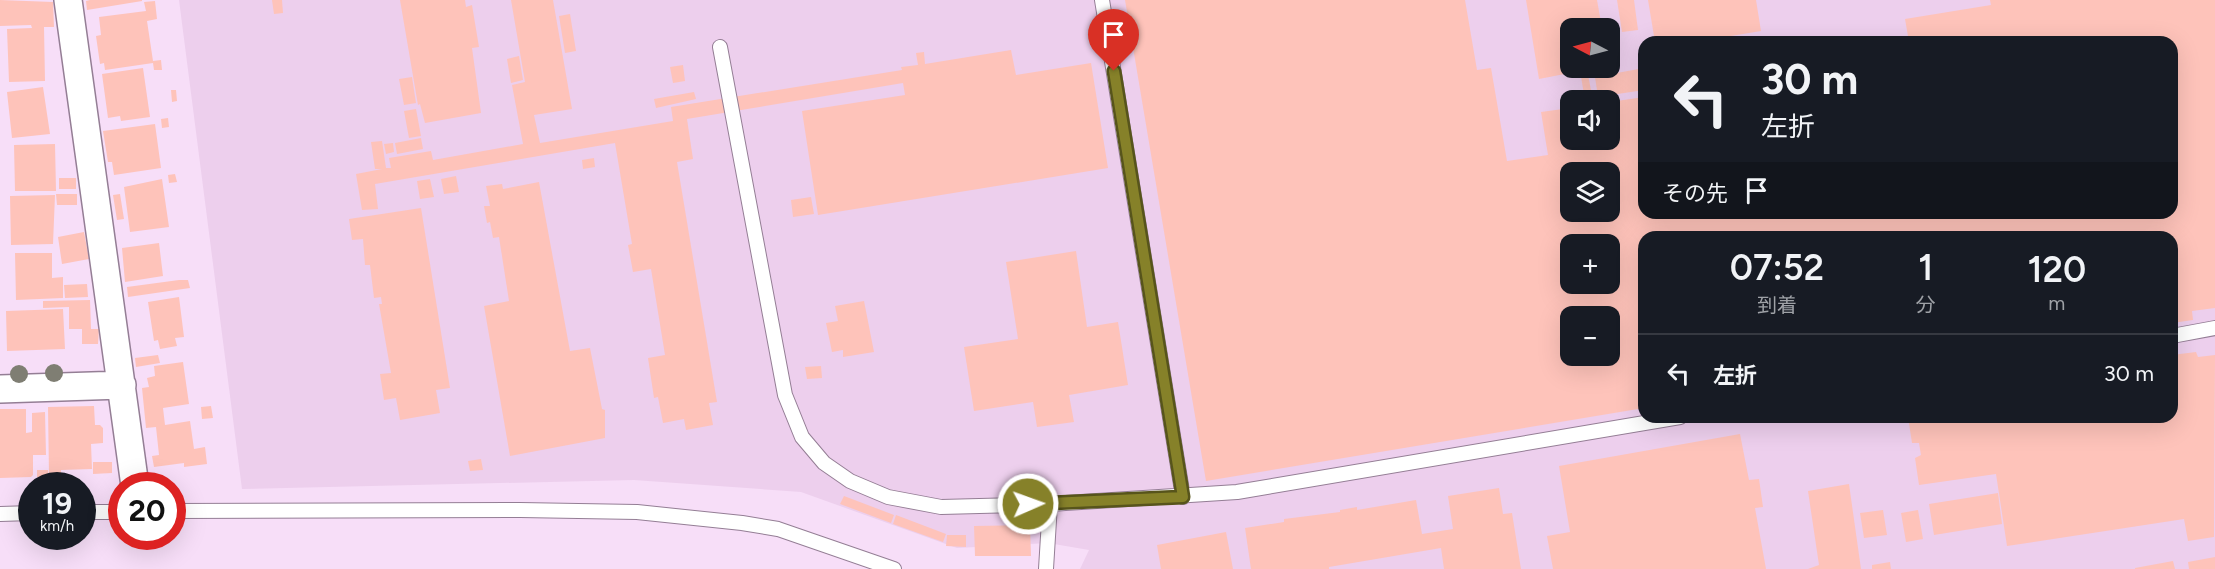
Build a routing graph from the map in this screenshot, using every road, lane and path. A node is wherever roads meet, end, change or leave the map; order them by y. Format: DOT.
graph roads {
  1 [pos="68,0"];
  2 [pos="1102,0"];
  3 [pos="720,47"];
  4 [pos="2215,328"];
  5 [pos="2178,335"];
  6 [pos="122,385"];
  7 [pos="0,389"];
  8 [pos="1645,423"];
  9 [pos="133,472"];
  10 [pos="1183,497"];
  11 [pos="1050,504"];
  12 [pos="186,511"];
  13 [pos="18,513"];
  14 [pos="0,514"];
  15 [pos="894,569"];
  16 [pos="1046,569"];
  1 -- 6 [label="street"];
  2 -- 10 [label="lane"];
  3 -- 11 [label="lane"];
  4 -- 5 [label="lane"];
  6 -- 7 [label="street"];
  6 -- 9 [label="street"];
  8 -- 10 [label="lane"];
  10 -- 11 [label="lane"];
  11 -- 16 [label="lane"];
  12 -- 15 [label="lane"];
  13 -- 14 [label="lane"];
}
